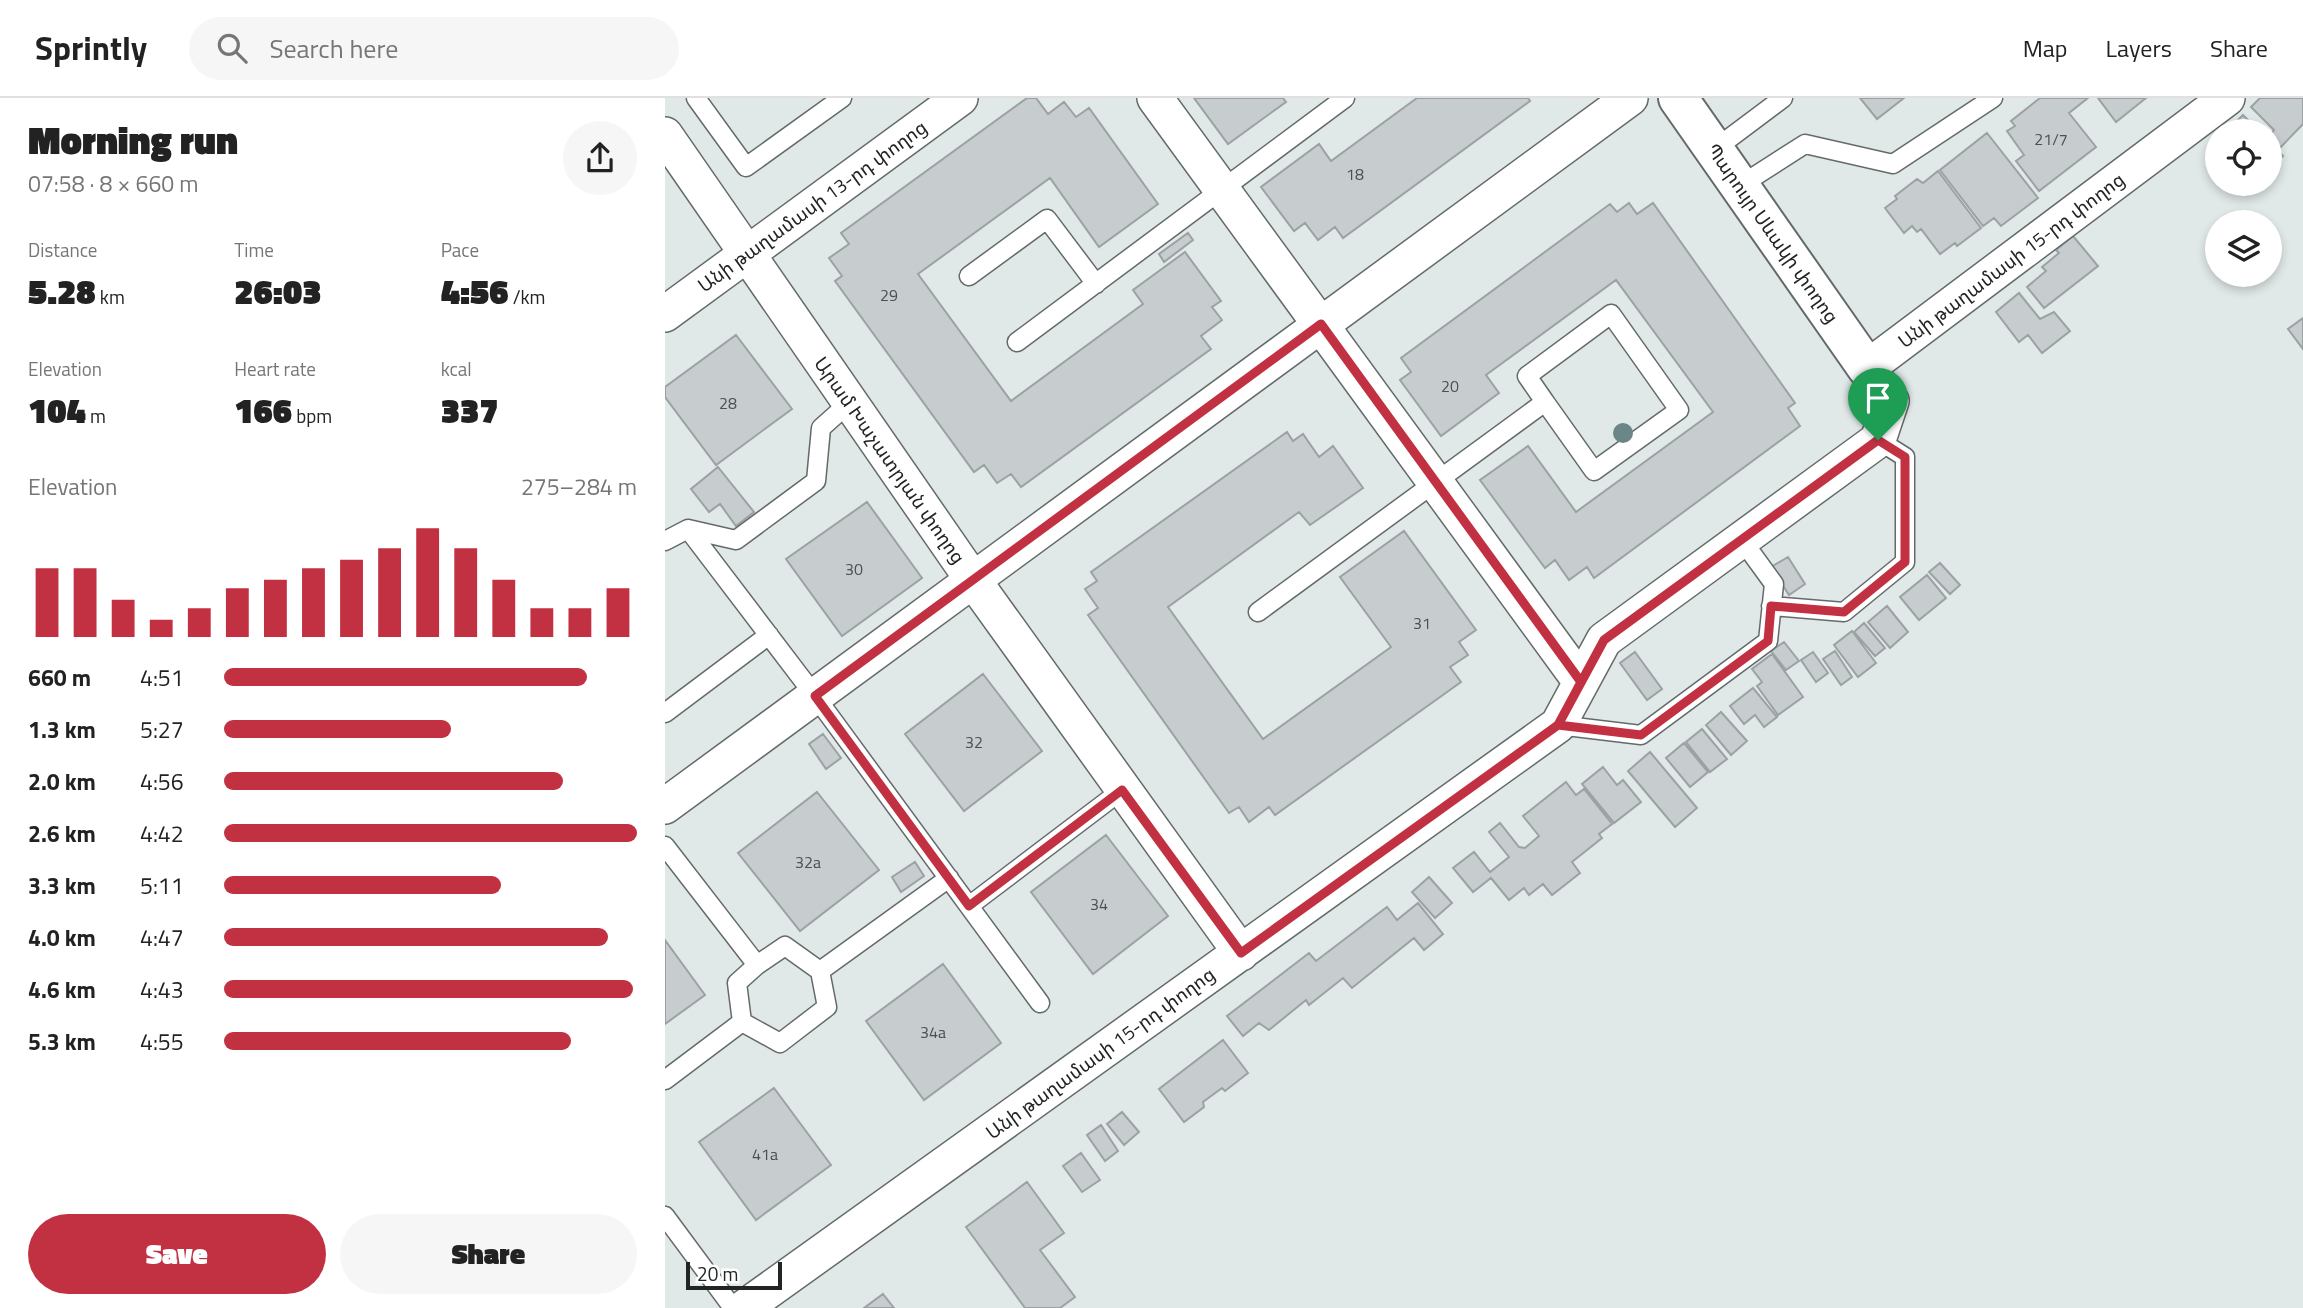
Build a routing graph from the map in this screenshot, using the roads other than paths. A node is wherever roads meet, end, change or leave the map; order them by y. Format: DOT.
graph roads {
  1 [pos="696,98"];
  2 [pos="842,98"];
  3 [pos="960,98"];
  4 [pos="1156,98"];
  5 [pos="1345,98"];
  6 [pos="1630,98"];
  7 [pos="1678,98"];
  8 [pos="1783,98"];
  9 [pos="1993,98"];
  10 [pos="2227,98"];
  11 [pos="665,135"];
  12 [pos="1715,149"];
  13 [pos="1741,185"];
  14 [pos="1221,188"];
  15 [pos="748,254"];
  16 [pos="969,276"];
  17 [pos="1096,284"];
  18 [pos="665,314"];
  19 [pos="1321,324"];
  20 [pos="1017,342"];
  21 [pos="1867,368"];
  22 [pos="1545,402"];
  23 [pos="849,403"];
  24 [pos="1878,440"];
  25 [pos="1434,481"];
  26 [pos="688,529"];
  27 [pos="1742,540"];
  28 [pos="665,541"];
  29 [pos="973,580"];
  30 [pos="1771,606"];
  31 [pos="1258,612"];
  32 [pos="769,635"];
  33 [pos="1581,682"];
  34 [pos="815,696"];
  35 [pos="665,713"];
  36 [pos="1558,725"];
  37 [pos="1122,790"];
  38 [pos="665,806"];
  39 [pos="665,846"];
  40 [pos="949,878"];
  41 [pos="969,906"];
  42 [pos="1241,953"];
  43 [pos="757,965"];
  44 [pos="820,971"];
  45 [pos="1040,1003"];
  46 [pos="742,1023"];
  47 [pos="665,1080"];
  48 [pos="665,1216"];
  49 [pos="733,1308"];
  50 [pos="744,1308"];
  1 -- 2 [label="lane"];
  3 -- 15 [label="street, Անի թաղամասի 13-րդ փողոց"];
  4 -- 14 [label="street"];
  5 -- 14 [label="lane"];
  6 -- 19 [label="street"];
  7 -- 12 [label="street, Պարույր Սևակի փողոց"];
  8 -- 12 [label="lane"];
  9 -- 13 [label="lane"];
  10 -- 21 [label="street, Անի թաղամասի 15-րդ փողոց"];
  11 -- 15 [label="street, Արամ Խաչատրյան փողոց"];
  12 -- 13 [label="street, Պարույր Սևակի փողոց"];
  13 -- 21 [label="street, Պարույր Սևակի փողոց"];
  14 -- 17 [label="lane"];
  14 -- 19 [label="street"];
  15 -- 18 [label="street, Անի թաղամասի 13-րդ փողոց"];
  15 -- 23 [label="street, Արամ Խաչատրյան փողոց"];
  16 -- 17 [label="lane"];
  17 -- 20 [label="lane"];
  19 -- 25 [label="street"];
  19 -- 29 [label="street"];
  21 -- 24 [label="street"];
  22 -- 22 [label="lane"];
  22 -- 25 [label="lane"];
  23 -- 26 [label="lane"];
  23 -- 29 [label="street, Արամ Խաչատրյան փողոց"];
  24 -- 27 [label="street, Անի թաղամասի 15-րդ փողոց"];
  24 -- 30 [label="lane"];
  25 -- 31 [label="lane"];
  25 -- 33 [label="street"];
  26 -- 28 [label="lane"];
  26 -- 32 [label="lane"];
  27 -- 30 [label="lane"];
  27 -- 33 [label="street, Անի թաղամասի 15-րդ փողոց"];
  29 -- 34 [label="street"];
  29 -- 37 [label="street, Արամ Խաչատրյան փողոց"];
  30 -- 36 [label="lane"];
  32 -- 34 [label="lane"];
  32 -- 35 [label="lane"];
  33 -- 36 [label="street, Անի թաղամասի 15-րդ փողոց"];
  34 -- 38 [label="street"];
  34 -- 40 [label="lane"];
  36 -- 42 [label="street, Անի թաղամասի 15-րդ փողոց"];
  37 -- 41 [label="lane"];
  37 -- 42 [label="street, Արամ Խաչատրյան փողոց"];
  39 -- 43 [label="lane"];
  40 -- 41 [label="lane"];
  40 -- 44 [label="lane"];
  41 -- 45 [label="lane"];
  42 -- 50 [label="street, Անի թաղամասի 15-րդ փողոց"];
  43 -- 44 [label="lane"];
  43 -- 46 [label="lane"];
  44 -- 46 [label="lane"];
  46 -- 47 [label="lane"];
  48 -- 49 [label="lane"];
}
